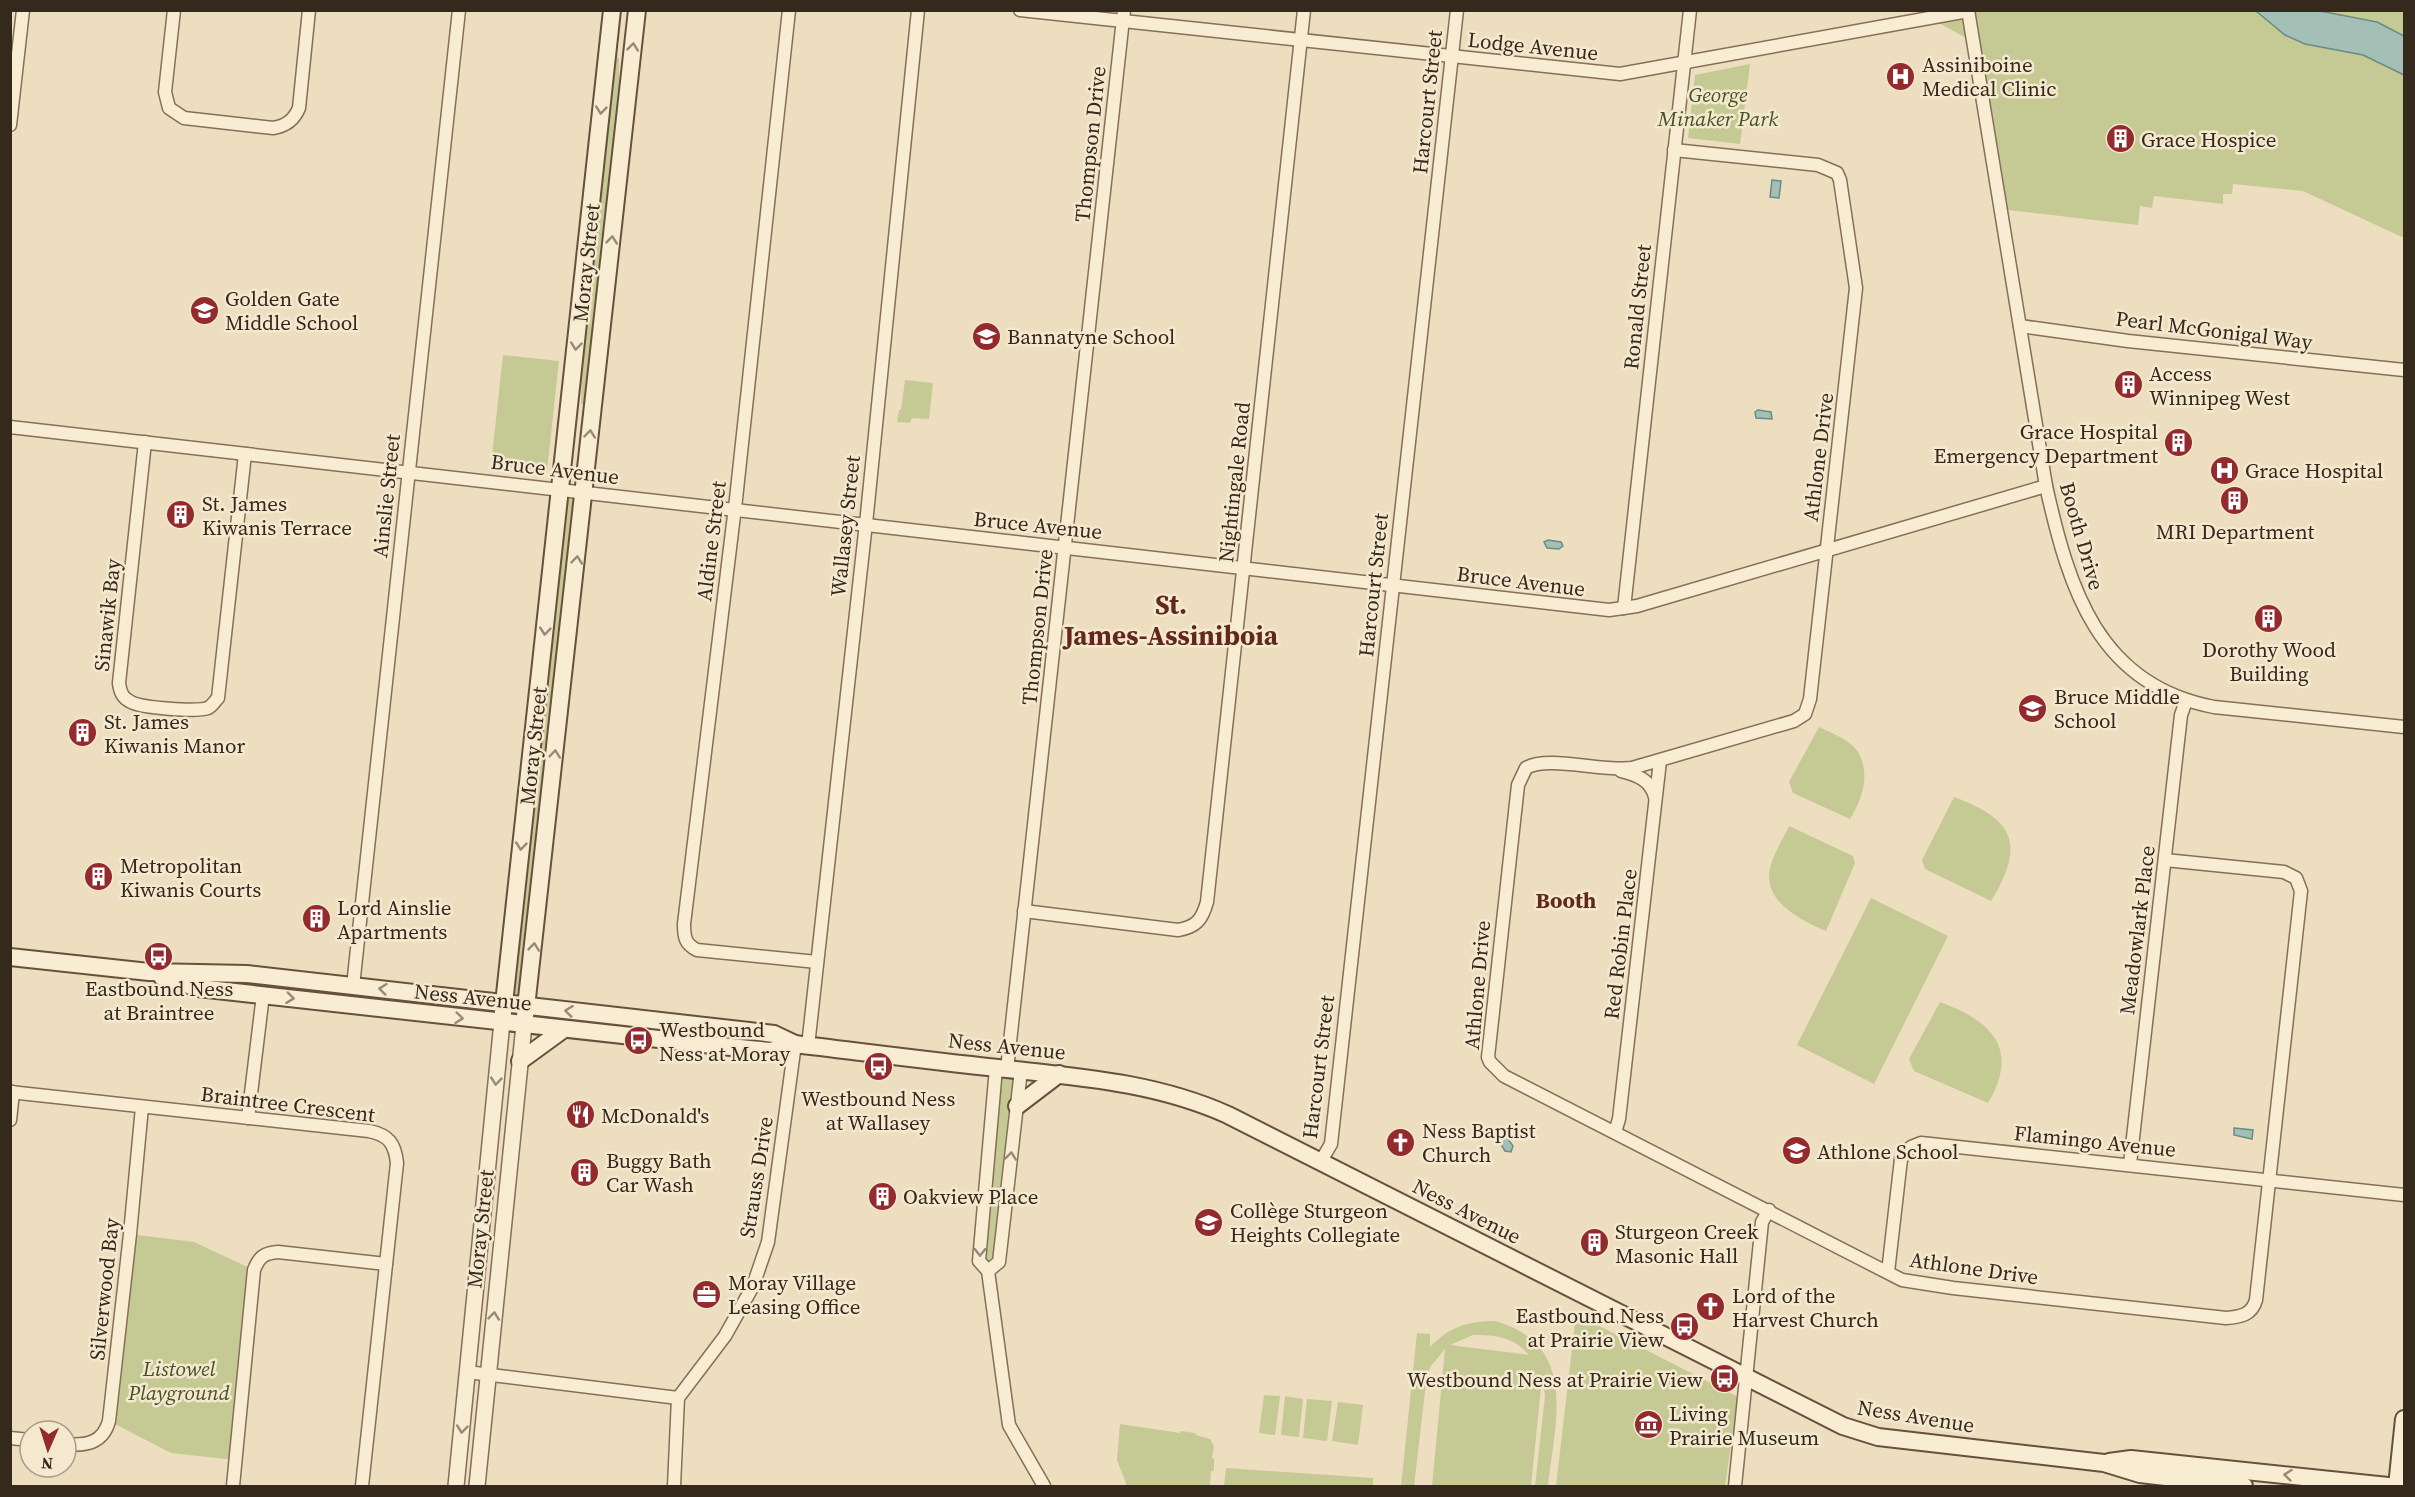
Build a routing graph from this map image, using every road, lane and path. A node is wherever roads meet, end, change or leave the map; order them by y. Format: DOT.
graph roads {
  1 [pos="23,10"];
  2 [pos="174,10"];
  3 [pos="309,10"];
  4 [pos="459,10"];
  5 [pos="612,10"];
  6 [pos="637,10"];
  7 [pos="789,10"];
  8 [pos="918,10"];
  9 [pos="1020,10"];
  10 [pos="1304,10"];
  11 [pos="1457,10"];
  12 [pos="1690,10"];
  13 [pos="1968,11"];
  14 [pos="1932,14"];
  15 [pos="1124,16"];
  16 [pos="1300,41"];
  17 [pos="1452,57"];
  18 [pos="1684,62"];
  19 [pos="10,124"];
  20 [pos="1674,150"];
  21 [pos="2020,326"];
  22 [pos="2404,370"];
  23 [pos="10,427"];
  24 [pos="146,442"];
  25 [pos="245,454"];
  26 [pos="409,472"];
  27 [pos="2046,486"];
  28 [pos="559,489"];
  29 [pos="584,492"];
  30 [pos="734,509"];
  31 [pos="866,525"];
  32 [pos="1065,547"];
  33 [pos="1827,550"];
  34 [pos="1244,567"];
  35 [pos="1393,585"];
  36 [pos="1624,608"];
  37 [pos="2186,701"];
  38 [pos="2404,727"];
  39 [pos="1660,761"];
  40 [pos="1617,770"];
  41 [pos="1656,800"];
  42 [pos="2164,860"];
  43 [pos="1024,911"];
  44 [pos="10,957"];
  45 [pos="818,962"];
  46 [pos="149,972"];
  47 [pos="353,986"];
  48 [pos="262,995"];
  49 [pos="504,1003"];
  50 [pos="528,1006"];
  51 [pos="502,1022"];
  52 [pos="524,1025"];
  53 [pos="564,1029"];
  54 [pos="801,1045"];
  55 [pos="520,1061"];
  56 [pos="1008,1069"];
  57 [pos="1059,1074"];
  58 [pos="12,1092"];
  59 [pos="1017,1106"];
  60 [pos="142,1107"];
  61 [pos="248,1118"];
  62 [pos="10,1120"];
  63 [pos="1615,1132"];
  64 [pos="1321,1161"];
  65 [pos="2130,1164"];
  66 [pos="2269,1180"];
  67 [pos="2404,1195"];
  68 [pos="1769,1210"];
  69 [pos="386,1264"];
  70 [pos="988,1271"];
  71 [pos="1888,1272"];
  72 [pos="467,1372"];
  73 [pos="488,1374"];
  74 [pos="1746,1378"];
  75 [pos="678,1398"];
  76 [pos="2404,1419"];
  77 [pos="78,1445"];
  78 [pos="2104,1463"];
  79 [pos="233,1486"];
  80 [pos="362,1486"];
  81 [pos="456,1486"];
  82 [pos="477,1486"];
  83 [pos="674,1486"];
  84 [pos="1044,1486"];
  85 [pos="1735,1486"];
  86 [pos="2244,1486"];
  87 [pos="2388,1486"];
  88 [pos="2397,1486"];
  1 -- 19 [label="street"];
  2 -- 3 [label="street"];
  4 -- 26 [label="street, Ainslie Street"];
  5 -- 28 [label="main road, Moray Street, one-way"];
  29 -- 6 [label="main road, Moray Street, one-way"];
  7 -- 30 [label="street, Aldine Street"];
  8 -- 31 [label="street, Wallasey Street"];
  9 -- 15 [label="street, Lodge Avenue"];
  10 -- 16 [label="street, Nightingale Road"];
  11 -- 17 [label="street, Harcourt Street"];
  12 -- 18 [label="street, Ronald Street"];
  13 -- 14 [label="street, Lodge Avenue"];
  13 -- 21 [label="street, Booth Drive"];
  14 -- 18 [label="street, Lodge Avenue"];
  15 -- 16 [label="street, Lodge Avenue"];
  15 -- 32 [label="street, Thompson Drive"];
  16 -- 17 [label="street, Lodge Avenue"];
  16 -- 34 [label="street, Nightingale Road"];
  17 -- 18 [label="street, Lodge Avenue"];
  17 -- 35 [label="street, Harcourt Street"];
  18 -- 20 [label="street, Ronald Street"];
  20 -- 33 [label="street, Athlone Drive"];
  20 -- 36 [label="street, Ronald Street"];
  21 -- 22 [label="street, Pearl McGonigal Way"];
  21 -- 27 [label="street, Booth Drive"];
  23 -- 24 [label="street, Bruce Avenue"];
  24 -- 25 [label="street, Bruce Avenue"];
  24 -- 25 [label="street, Sinawik Bay"];
  25 -- 26 [label="street, Bruce Avenue"];
  26 -- 28 [label="street, Bruce Avenue"];
  26 -- 47 [label="street, Ainslie Street"];
  27 -- 33 [label="street, Bruce Avenue"];
  27 -- 37 [label="street, Booth Drive"];
  28 -- 29 [label="street, Bruce Avenue"];
  28 -- 49 [label="main road, Moray Street, one-way"];
  29 -- 30 [label="street, Bruce Avenue"];
  50 -- 29 [label="main road, Moray Street, one-way"];
  30 -- 31 [label="street, Bruce Avenue"];
  30 -- 45 [label="street, Aldine Street"];
  31 -- 32 [label="street, Bruce Avenue"];
  31 -- 45 [label="street, Wallasey Street"];
  32 -- 34 [label="street, Bruce Avenue"];
  32 -- 43 [label="street, Thompson Drive"];
  33 -- 36 [label="street, Bruce Avenue"];
  33 -- 39 [label="street, Athlone Drive"];
  34 -- 35 [label="street, Bruce Avenue"];
  34 -- 43 [label="street, Nightingale Road"];
  35 -- 36 [label="street, Bruce Avenue"];
  35 -- 64 [label="street, Harcourt Street"];
  37 -- 38 [label="street, Booth Drive"];
  37 -- 42 [label="street, Meadowlark Place"];
  39 -- 40 [label="street, Athlone Drive"];
  39 -- 41 [label="street, Red Robin Place"];
  40 -- 41 [label="street, Athlone Drive"];
  40 -- 63 [label="street, Athlone Drive"];
  41 -- 63 [label="street, Red Robin Place"];
  42 -- 65 [label="street, Meadowlark Place"];
  42 -- 66 [label="street, Athlone Drive"];
  43 -- 56 [label="street, Thompson Drive"];
  44 -- 46 [label="main road, Ness Avenue"];
  45 -- 54 [label="street, Wallasey Street"];
  46 -- 47 [label="main road, Ness Avenue"];
  46 -- 48 [label="main road, Ness Avenue"];
  49 -- 47 [label="main road, Ness Avenue, one-way"];
  48 -- 51 [label="main road, Ness Avenue, one-way"];
  48 -- 61 [label="street"];
  49 -- 50 [label="main road, Ness Avenue"];
  49 -- 51 [label="main road, Moray Street"];
  50 -- 52 [label="main road, Moray Street"];
  54 -- 50 [label="main road, Ness Avenue, one-way"];
  51 -- 52 [label="main road, Ness Avenue"];
  51 -- 72 [label="street, Moray Street, one-way"];
  52 -- 53 [label="main road, Ness Avenue"];
  52 -- 55 [label="street, Moray Street"];
  53 -- 54 [label="main road, Ness Avenue"];
  53 -- 55 [label="main road"];
  54 -- 56 [label="main road, Ness Avenue"];
  54 -- 75 [label="street, Strauss Drive"];
  73 -- 55 [label="street, Moray Street, one-way"];
  56 -- 57 [label="main road, Ness Avenue"];
  56 -- 59 [label="street, Thompson Drive"];
  56 -- 70 [label="street, Thompson Drive, one-way"];
  57 -- 59 [label="main road"];
  57 -- 64 [label="main road, Ness Avenue"];
  58 -- 60 [label="street, Braintree Crescent"];
  58 -- 62 [label="street"];
  70 -- 59 [label="street, Thompson Drive, one-way"];
  60 -- 61 [label="street, Braintree Crescent"];
  60 -- 77 [label="street, Silverwood Bay"];
  61 -- 69 [label="street, Braintree Crescent"];
  63 -- 68 [label="street, Athlone Drive"];
  64 -- 74 [label="main road, Ness Avenue"];
  65 -- 66 [label="street, Flamingo Avenue"];
  65 -- 71 [label="street, Flamingo Avenue"];
  66 -- 67 [label="street, Flamingo Avenue"];
  66 -- 71 [label="street, Athlone Drive"];
  68 -- 71 [label="street, Athlone Drive"];
  68 -- 74 [label="street"];
  69 -- 79 [label="street"];
  69 -- 80 [label="street, Braintree Crescent"];
  70 -- 84 [label="street, Thompson Drive"];
  72 -- 73 [label="street"];
  72 -- 81 [label="street, Moray Street, one-way"];
  73 -- 75 [label="street"];
  73 -- 82 [label="street, Moray Street"];
  74 -- 78 [label="main road, Ness Avenue"];
  74 -- 85 [label="street"];
  75 -- 83 [label="street"];
  76 -- 88 [label="main road"];
  78 -- 86 [label="main road, Ness Avenue"];
  87 -- 78 [label="main road, Ness Avenue, one-way"];
}
